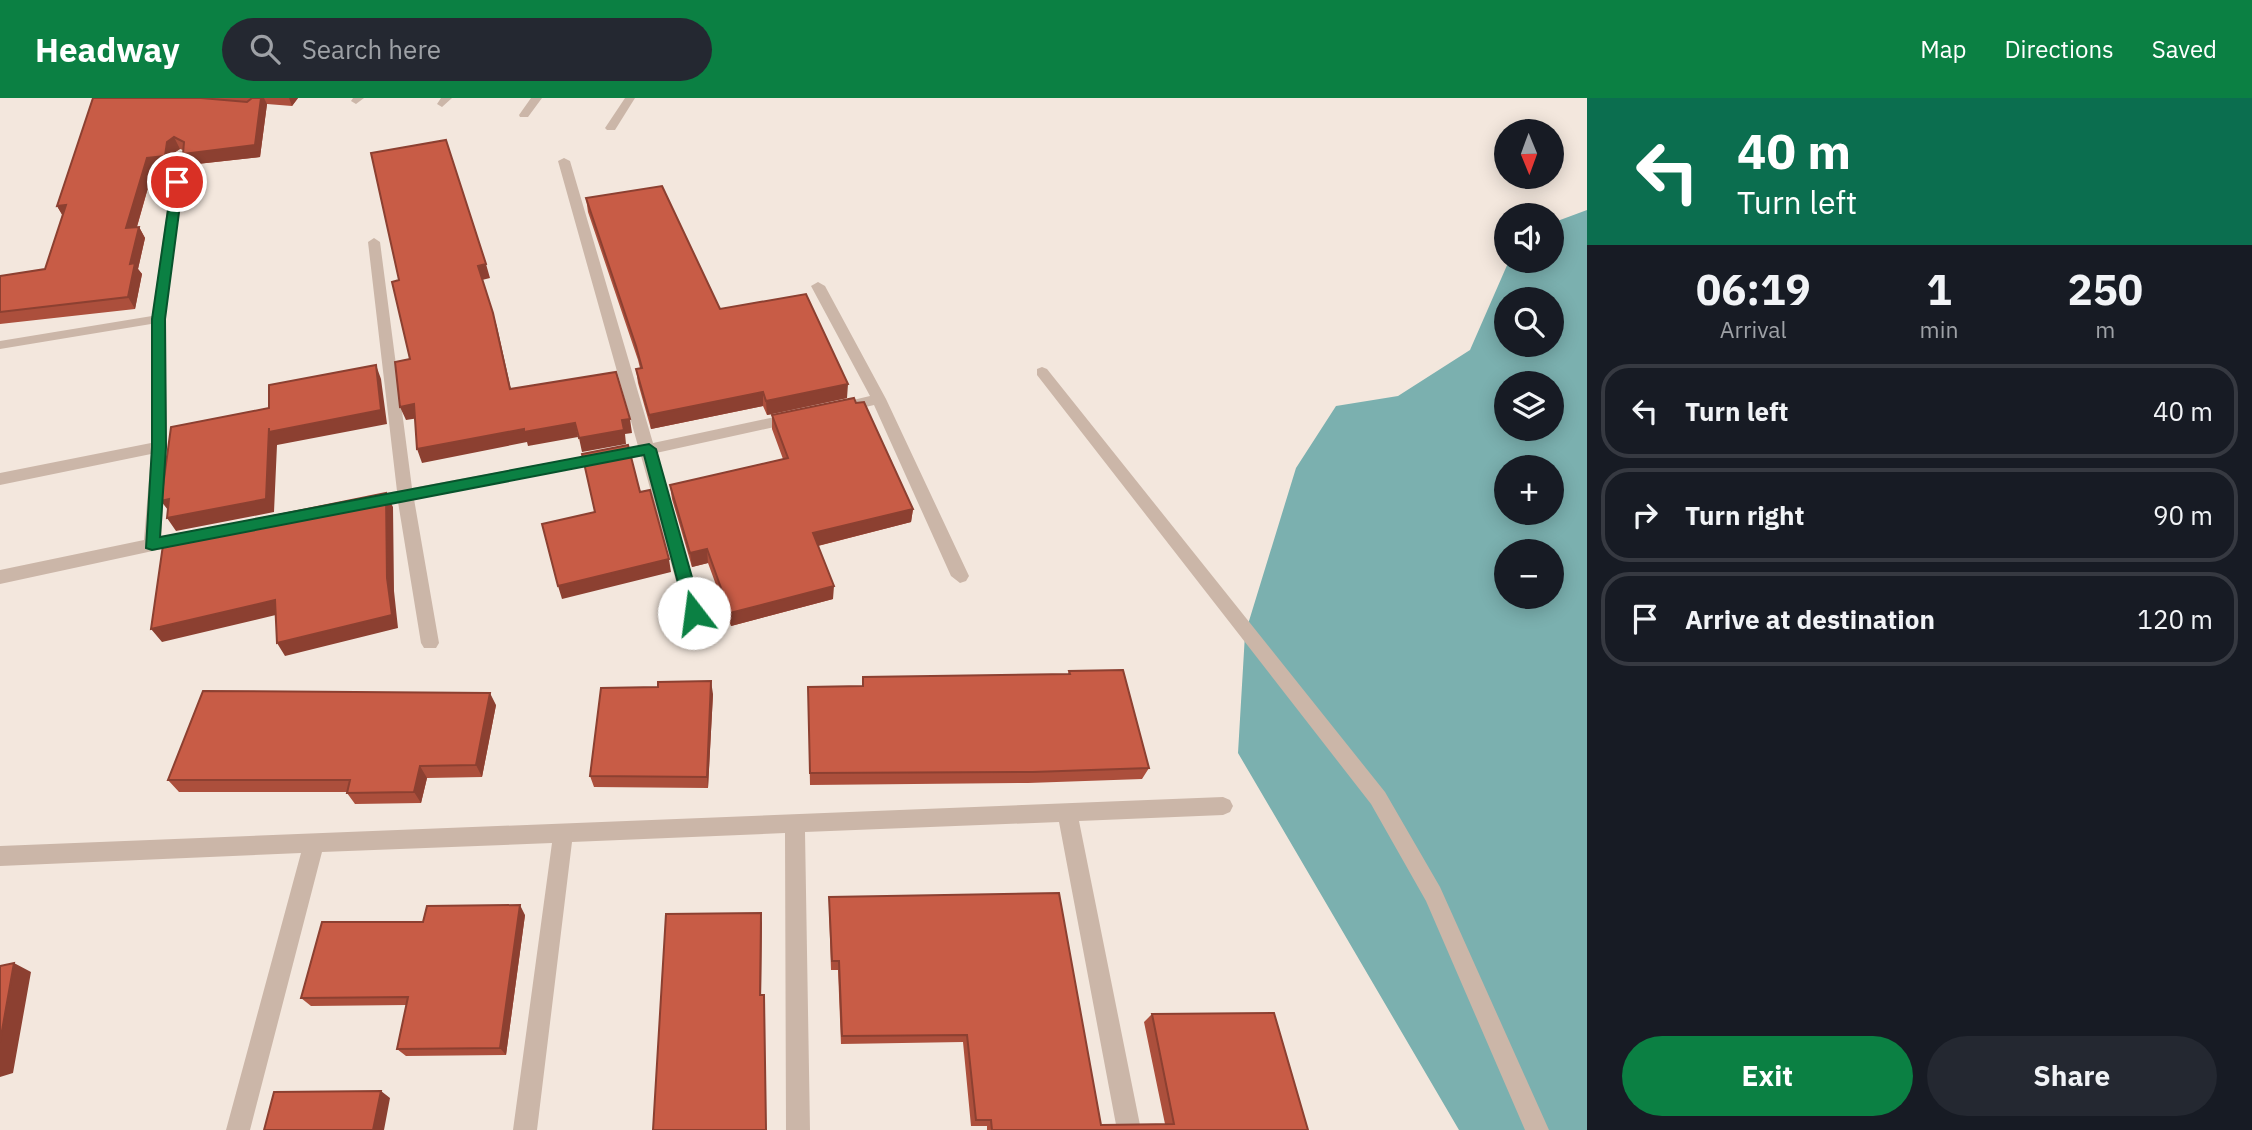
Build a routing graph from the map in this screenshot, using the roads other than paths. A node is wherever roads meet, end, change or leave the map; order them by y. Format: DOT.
graph roads {
  1 [pos="537,98"];
  2 [pos="629,98"];
  3 [pos="524,116"];
  4 [pos="611,128"];
  5 [pos="181,154"];
  6 [pos="564,161"];
  7 [pos="373,242"];
  8 [pos="818,286"];
  9 [pos="158,319"];
  10 [pos="0,345"];
  11 [pos="1042,372"];
  12 [pos="879,399"];
  13 [pos="159,447"];
  14 [pos="649,449"];
  15 [pos="0,479"];
  16 [pos="405,495"];
  17 [pos="351,505"];
  18 [pos="205,534"];
  19 [pos="152,544"];
  20 [pos="960,576"];
  21 [pos="0,577"];
  22 [pos="694,613"];
  23 [pos="430,643"];
  24 [pos="1223,806"];
  25 [pos="1067,812"];
  26 [pos="795,824"];
  27 [pos="563,833"];
  28 [pos="314,843"];
  29 [pos="0,856"];
  30 [pos="238,1130"];
  31 [pos="525,1130"];
  32 [pos="798,1130"];
  33 [pos="1129,1130"];
  34 [pos="1537,1130"];
  1 -- 3 [label="street"];
  2 -- 4 [label="street"];
  5 -- 9 [label="street"];
  6 -- 14 [label="street"];
  7 -- 16 [label="street"];
  8 -- 12 [label="street"];
  9 -- 10 [label="street"];
  9 -- 13 [label="street"];
  11 -- 34 [label="street"];
  12 -- 14 [label="street"];
  12 -- 20 [label="street"];
  13 -- 15 [label="street"];
  13 -- 19 [label="street"];
  14 -- 16 [label="street"];
  14 -- 22 [label="street"];
  16 -- 17 [label="street"];
  16 -- 23 [label="street"];
  18 -- 19 [label="street"];
  19 -- 21 [label="street"];
  24 -- 25 [label="street"];
  25 -- 26 [label="street"];
  25 -- 33 [label="street"];
  26 -- 27 [label="street"];
  26 -- 32 [label="street"];
  27 -- 28 [label="street"];
  27 -- 31 [label="street"];
  28 -- 29 [label="street"];
  28 -- 30 [label="street"];
}
